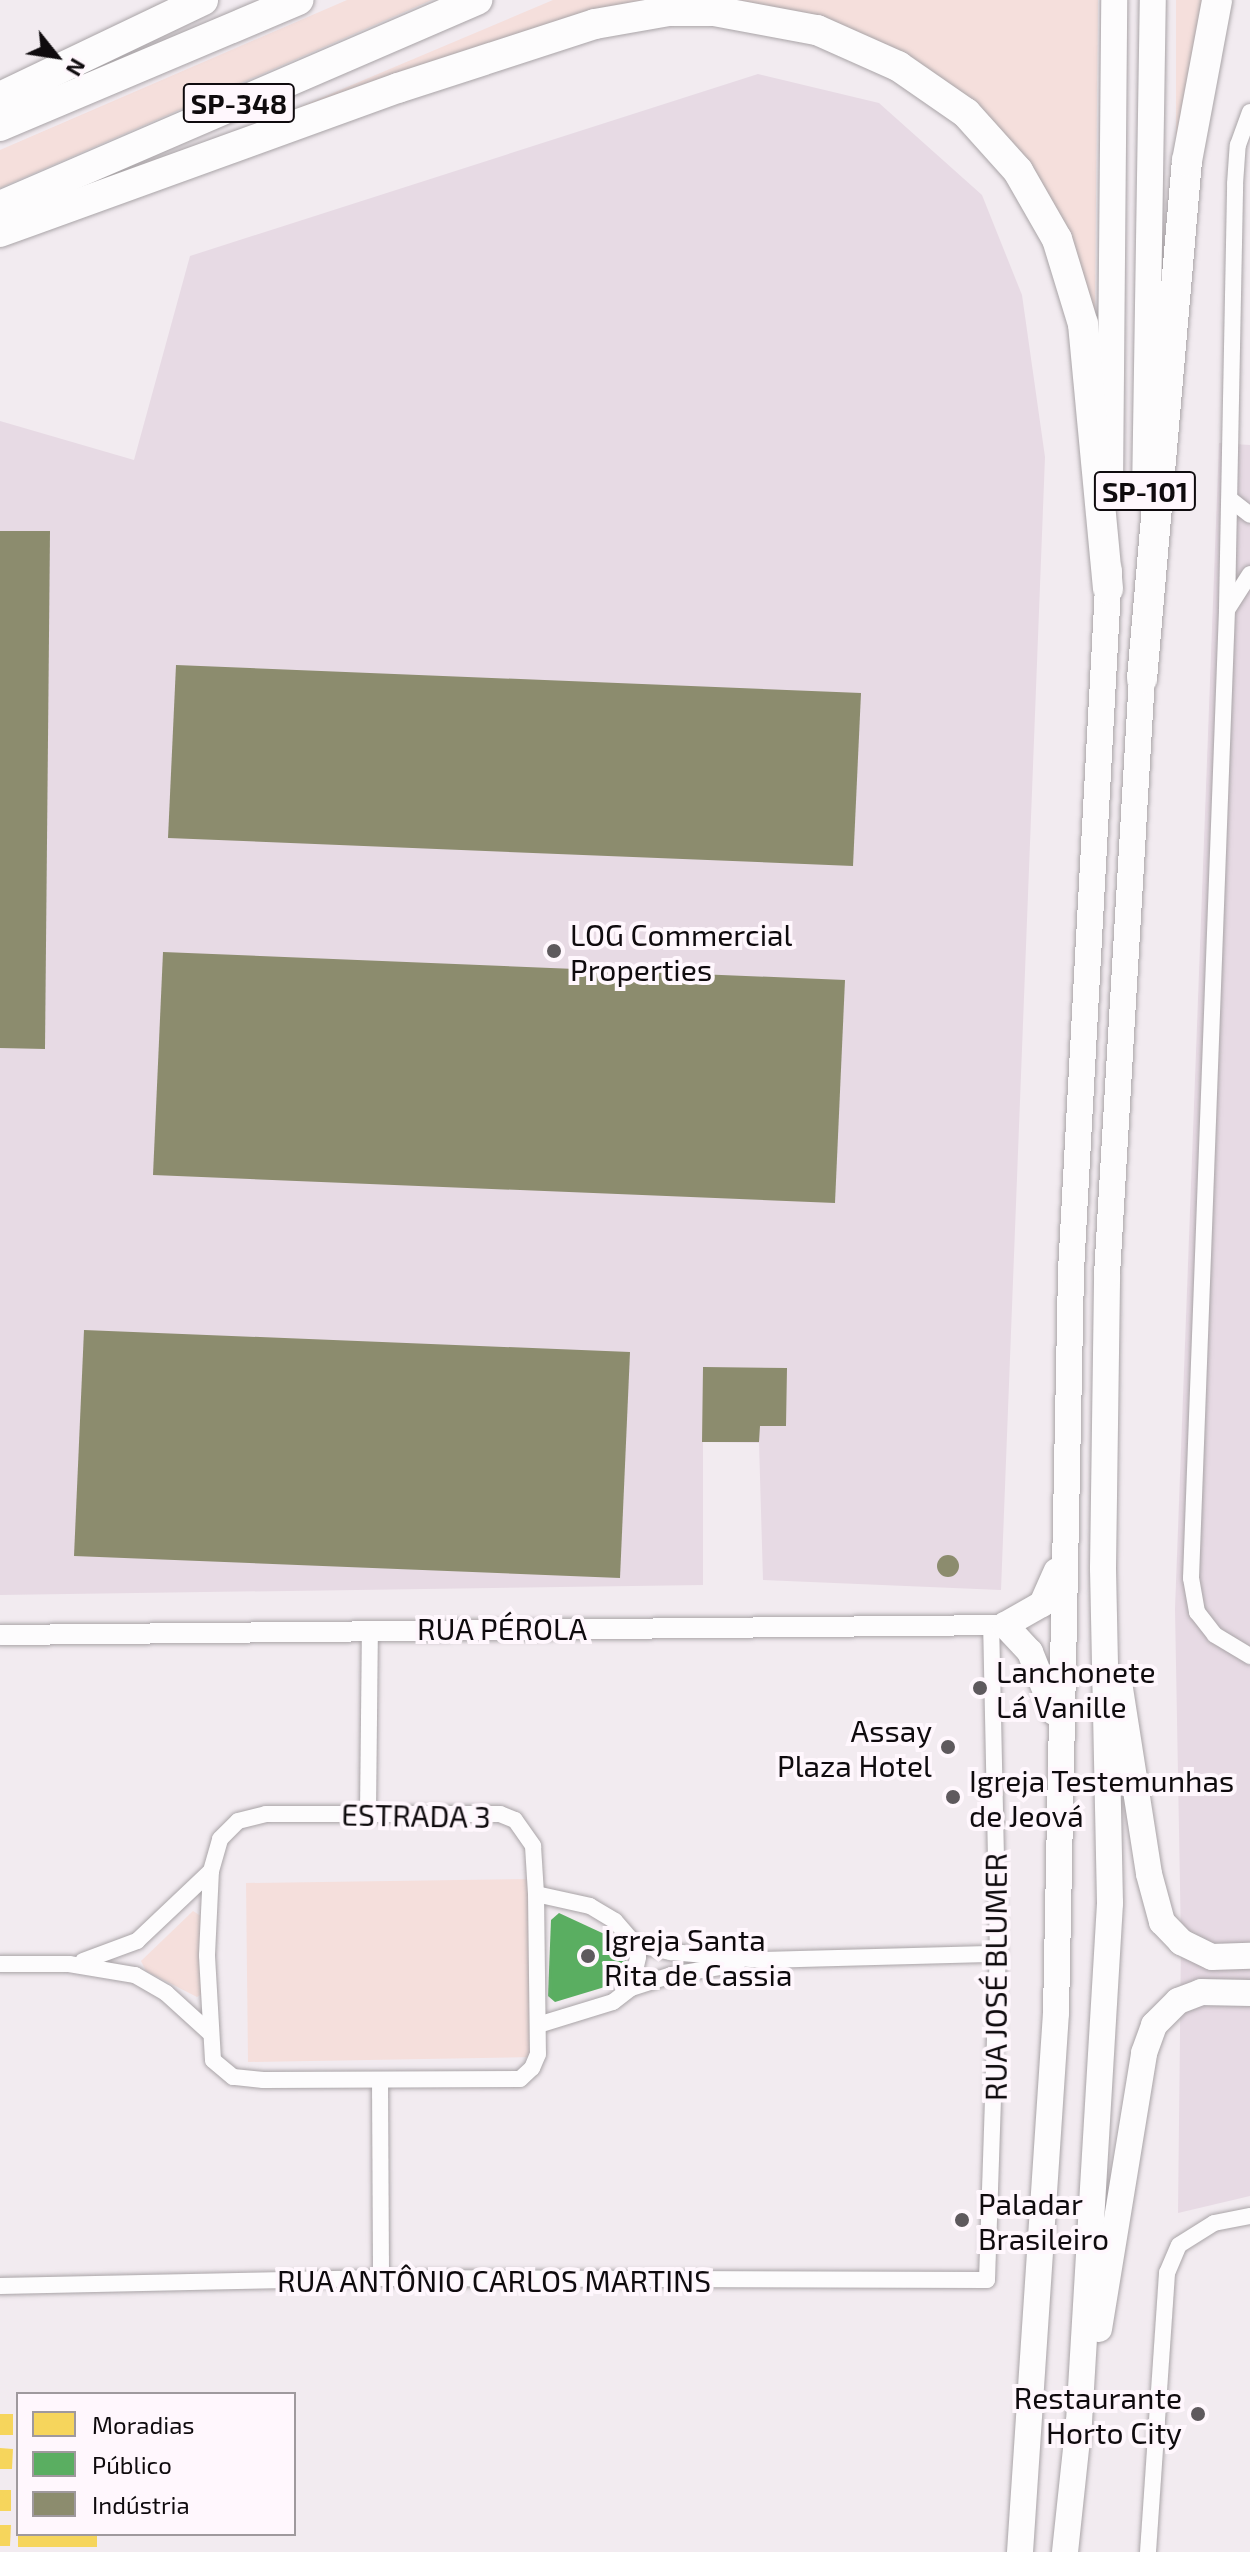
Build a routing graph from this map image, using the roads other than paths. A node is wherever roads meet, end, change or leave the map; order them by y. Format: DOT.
graph roads {
  1 [pos="203,0"];
  2 [pos="298,0"];
  3 [pos="477,0"];
  4 [pos="1114,0"];
  5 [pos="1153,0"];
  6 [pos="1217,0"];
  7 [pos="0,97"];
  8 [pos="1250,112"];
  9 [pos="0,126"];
  10 [pos="0,206"];
  11 [pos="0,232"];
  12 [pos="1231,500"];
  13 [pos="1250,515"];
  14 [pos="1250,574"];
  15 [pos="1108,589"];
  16 [pos="1227,610"];
  17 [pos="1142,679"];
  18 [pos="1062,1540"];
  19 [pos="1103,1568"];
  20 [pos="998,1626"];
  21 [pos="370,1629"];
  22 [pos="0,1635"];
  23 [pos="1248,1654"];
  24 [pos="1058,1723"];
  25 [pos="368,1813"];
  26 [pos="211,1871"];
  27 [pos="536,1894"];
  28 [pos="137,1941"];
  29 [pos="635,1944"];
  30 [pos="998,1954"];
  31 [pos="1250,1956"];
  32 [pos="762,1960"];
  33 [pos="0,1964"];
  34 [pos="69,1964"];
  35 [pos="135,1975"];
  36 [pos="631,1988"];
  37 [pos="1250,1993"];
  38 [pos="538,2025"];
  39 [pos="209,2032"];
  40 [pos="380,2080"];
  41 [pos="1250,2216"];
  42 [pos="381,2278"];
  43 [pos="987,2280"];
  44 [pos="0,2286"];
  45 [pos="1079,2422"];
  46 [pos="1020,2552"];
  47 [pos="1065,2552"];
  48 [pos="1148,2552"];
  1 -- 7 [label="highway"];
  2 -- 9 [label="highway, SP-348"];
  3 -- 10 [label="highway, SP-348"];
  4 -- 15 [label="highway, SP-101"];
  5 -- 17 [label="highway, SP-101"];
  6 -- 17 [label="highway"];
  8 -- 12 [label="street"];
  11 -- 15 [label="highway"];
  12 -- 13 [label="street"];
  12 -- 16 [label="street"];
  14 -- 16 [label="street"];
  15 -- 18 [label="highway, SP-101"];
  16 -- 23 [label="street"];
  17 -- 19 [label="highway, SP-101"];
  18 -- 20 [label="highway"];
  18 -- 24 [label="highway, SP-101"];
  19 -- 31 [label="highway"];
  19 -- 45 [label="highway, SP-101"];
  20 -- 21 [label="street, RUA PÉROLA"];
  20 -- 24 [label="highway"];
  20 -- 30 [label="street, RUA JOSÉ BLUMER"];
  21 -- 22 [label="street, RUA PÉROLA"];
  21 -- 25 [label="street"];
  24 -- 46 [label="highway, SP-101"];
  25 -- 26 [label="street, ESTRADA 3"];
  25 -- 27 [label="street, ESTRADA 3"];
  26 -- 28 [label="street"];
  26 -- 39 [label="street, ESTRADA 3"];
  27 -- 29 [label="street"];
  27 -- 38 [label="street, ESTRADA 3"];
  28 -- 34 [label="street"];
  28 -- 35 [label="street"];
  29 -- 32 [label="street"];
  29 -- 36 [label="street"];
  30 -- 32 [label="street"];
  30 -- 43 [label="street, RUA JOSÉ BLUMER"];
  32 -- 36 [label="street"];
  33 -- 34 [label="street"];
  34 -- 35 [label="street"];
  35 -- 39 [label="street"];
  36 -- 38 [label="street"];
  37 -- 45 [label="highway"];
  38 -- 40 [label="street, ESTRADA 3"];
  39 -- 40 [label="street, ESTRADA 3"];
  40 -- 42 [label="street"];
  41 -- 48 [label="street"];
  42 -- 43 [label="street, RUA ANTÔNIO CARLOS MARTINS"];
  42 -- 44 [label="street, RUA ANTÔNIO CARLOS MARTINS"];
  45 -- 47 [label="highway, SP-101"];
}
